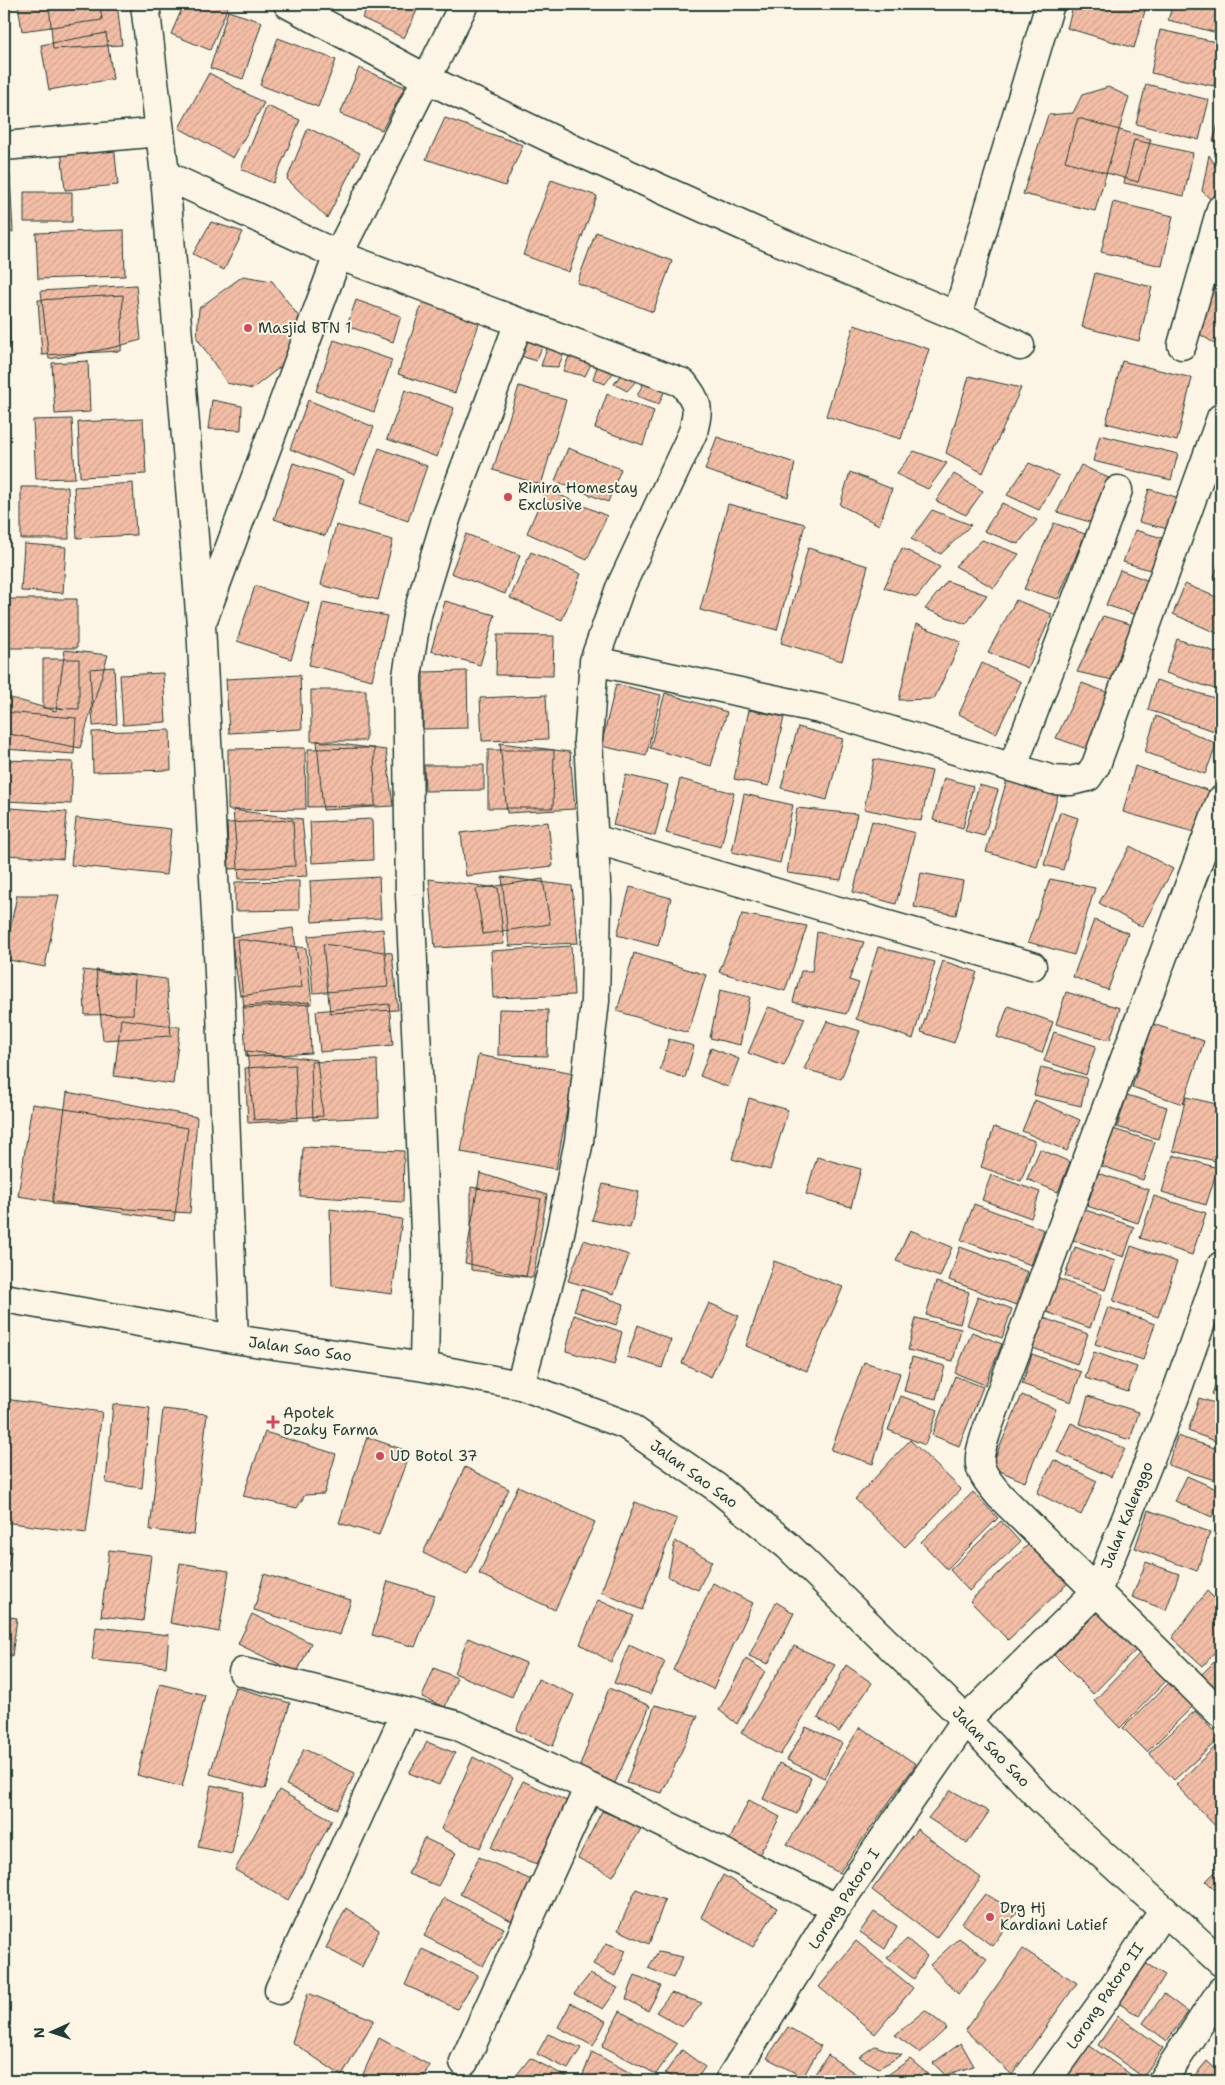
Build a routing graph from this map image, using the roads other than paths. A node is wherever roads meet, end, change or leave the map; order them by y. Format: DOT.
graph roads {
  1 [pos="145,4"];
  2 [pos="288,4"];
  3 [pos="464,4"];
  4 [pos="1050,4"];
  5 [pos="427,79"];
  6 [pos="160,132"];
  7 [pos="4,146"];
  8 [pos="165,175"];
  9 [pos="1221,209"];
  10 [pos="338,255"];
  11 [pos="957,316"];
  12 [pos="519,322"];
  13 [pos="1182,345"];
  14 [pos="1020,346"];
  15 [pos="1221,418"];
  16 [pos="1118,490"];
  17 [pos="201,625"];
  18 [pos="594,662"];
  19 [pos="1013,766"];
  20 [pos="1221,800"];
  21 [pos="594,839"];
  22 [pos="1212,855"];
  23 [pos="1032,966"];
  24 [pos="1221,1266"];
  25 [pos="4,1298"];
  26 [pos="234,1339"];
  27 [pos="424,1367"];
  28 [pos="520,1385"];
  29 [pos="1096,1591"];
  30 [pos="243,1672"];
  31 [pos="406,1712"];
  32 [pos="1221,1714"];
  33 [pos="966,1720"];
  34 [pos="589,1787"];
  35 [pos="836,1908"];
  36 [pos="1164,1910"];
  37 [pos="1221,1962"];
  38 [pos="279,1990"];
  39 [pos="1221,1991"];
  40 [pos="464,2062"];
  41 [pos="729,2081"];
  42 [pos="1046,2081"];
  43 [pos="1162,2081"];
  1 -- 6 [label="street"];
  2 -- 5 [label="street"];
  3 -- 5 [label="street"];
  4 -- 11 [label="street"];
  5 -- 10 [label="street"];
  5 -- 11 [label="street"];
  6 -- 7 [label="street"];
  6 -- 8 [label="street"];
  8 -- 10 [label="street"];
  8 -- 17 [label="street"];
  9 -- 13 [label="street"];
  10 -- 12 [label="street"];
  10 -- 17 [label="street"];
  11 -- 14 [label="street"];
  12 -- 18 [label="street"];
  12 -- 27 [label="street"];
  15 -- 19 [label="street"];
  16 -- 19 [label="street"];
  17 -- 26 [label="street"];
  18 -- 19 [label="street"];
  18 -- 21 [label="street"];
  20 -- 22 [label="street"];
  21 -- 23 [label="street"];
  21 -- 28 [label="street"];
  22 -- 29 [label="street"];
  24 -- 29 [label="street, Jalan Kalenggo"];
  25 -- 26 [label="street, Jalan Sao Sao"];
  26 -- 27 [label="street, Jalan Sao Sao"];
  27 -- 28 [label="street, Jalan Sao Sao"];
  28 -- 33 [label="street, Jalan Sao Sao"];
  29 -- 32 [label="street"];
  29 -- 33 [label="street, Jalan Kalenggo"];
  30 -- 31 [label="street"];
  31 -- 34 [label="street"];
  31 -- 38 [label="street"];
  33 -- 35 [label="street, Lorong Patoro I"];
  33 -- 36 [label="street, Jalan Sao Sao"];
  34 -- 35 [label="street"];
  34 -- 40 [label="street"];
  35 -- 41 [label="street, Lorong Patoro I"];
  36 -- 37 [label="street, Jalan Sao Sao"];
  36 -- 42 [label="street, Lorong Patoro II"];
  39 -- 43 [label="street"];
}
